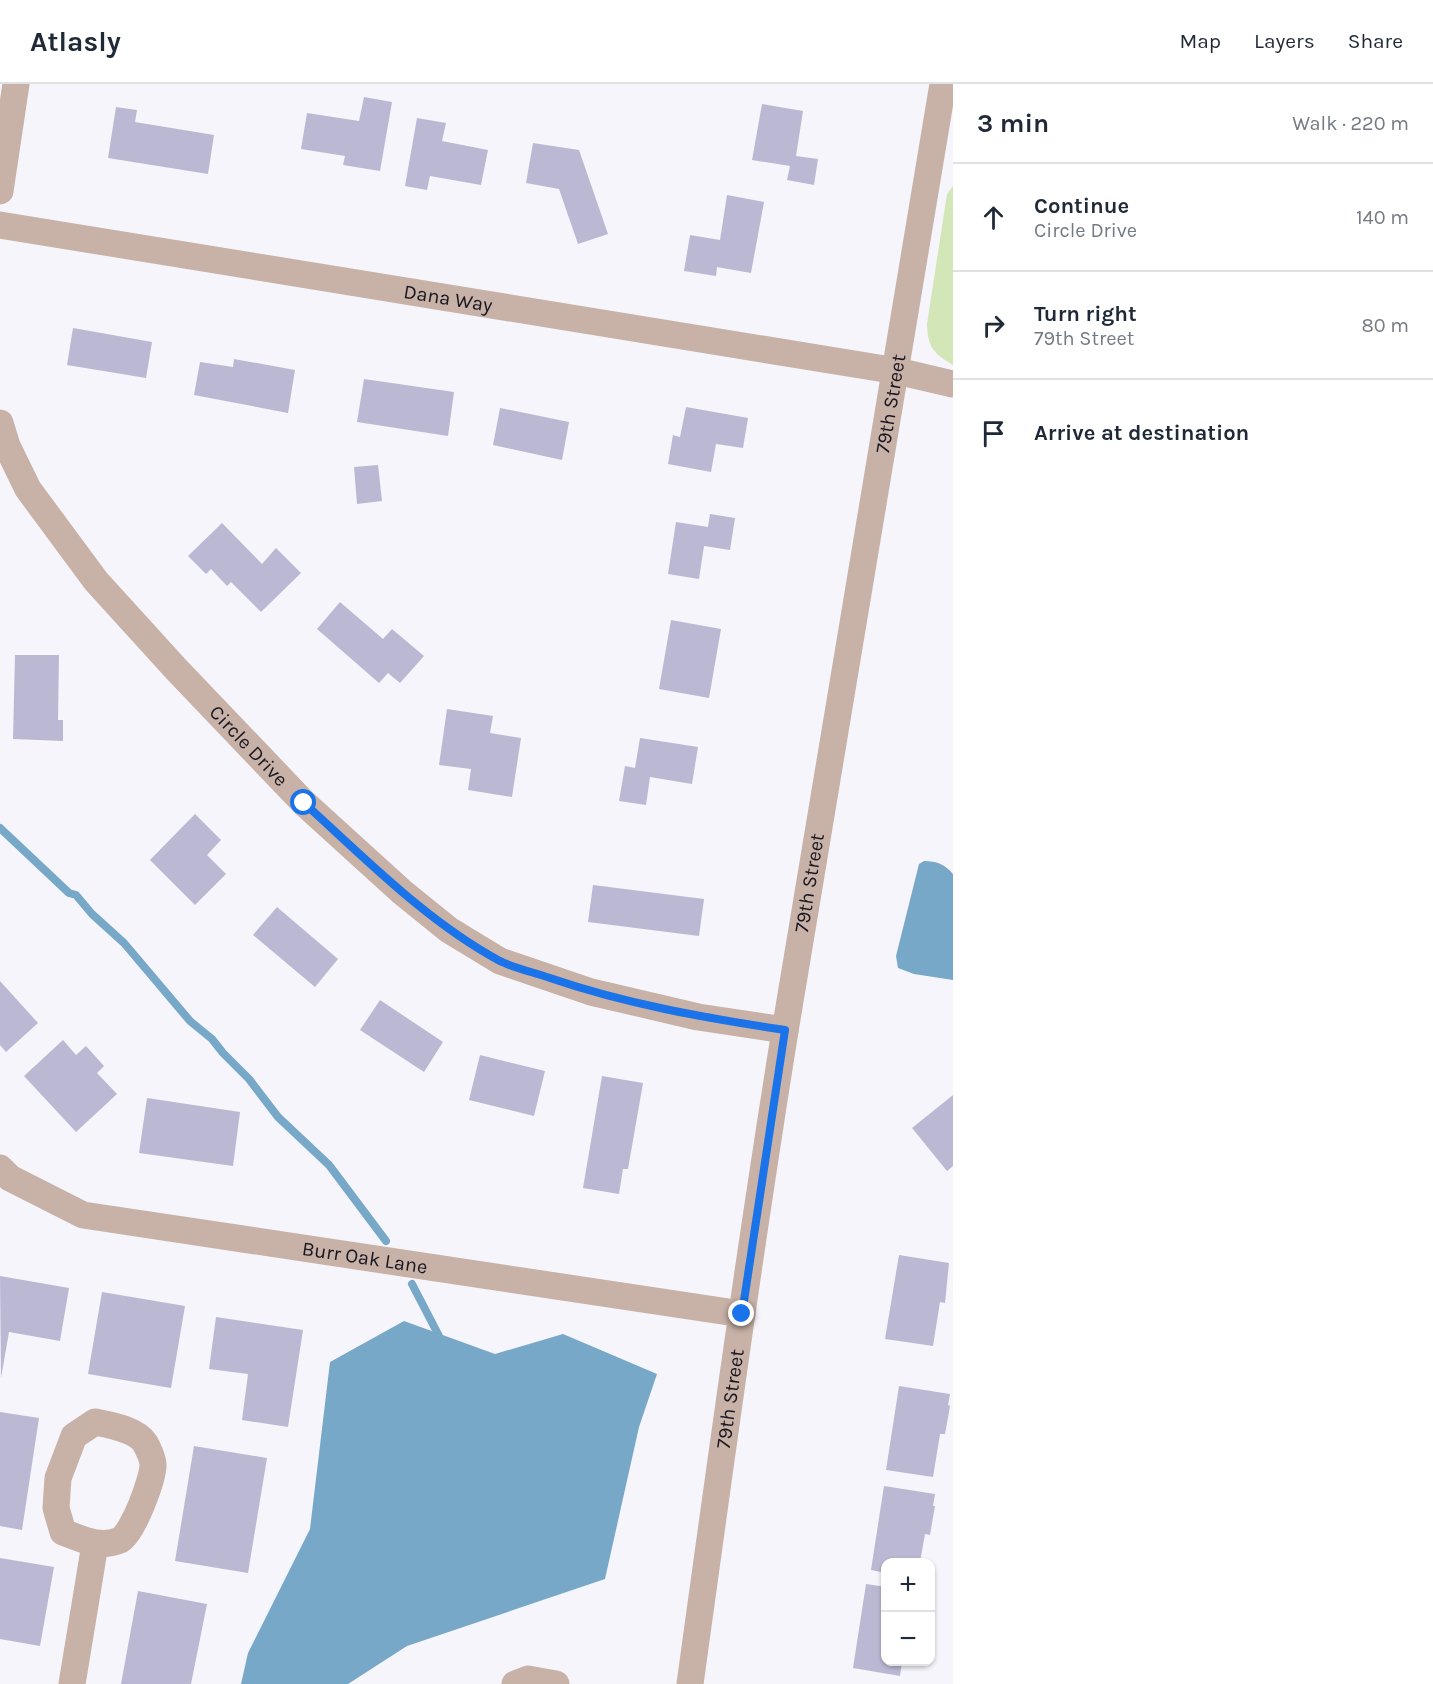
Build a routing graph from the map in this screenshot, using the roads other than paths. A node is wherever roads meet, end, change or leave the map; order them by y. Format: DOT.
graph roads {
  1 [pos="16,84"];
  2 [pos="943,84"];
  3 [pos="942,161"];
  4 [pos="0,191"];
  5 [pos="0,225"];
  6 [pos="897,371"];
  7 [pos="953,384"];
  8 [pos="0,423"];
  9 [pos="785,1030"];
  10 [pos="0,1168"];
  11 [pos="742,1314"];
  12 [pos="95,1544"];
  13 [pos="72,1684"];
  14 [pos="515,1684"];
  15 [pos="556,1684"];
  16 [pos="690,1684"];
  1 -- 4 [label="street"];
  2 -- 3 [label="street, 79th Street"];
  3 -- 6 [label="street, 79th Street"];
  5 -- 6 [label="street, Dana Way"];
  6 -- 7 [label="street, Dana Way"];
  6 -- 9 [label="street, 79th Street"];
  8 -- 9 [label="street, Circle Drive"];
  9 -- 11 [label="street, 79th Street"];
  10 -- 11 [label="street, Burr Oak Lane"];
  11 -- 16 [label="street, 79th Street"];
  12 -- 12 [label="street"];
  12 -- 13 [label="street"];
  14 -- 15 [label="street"];
}
